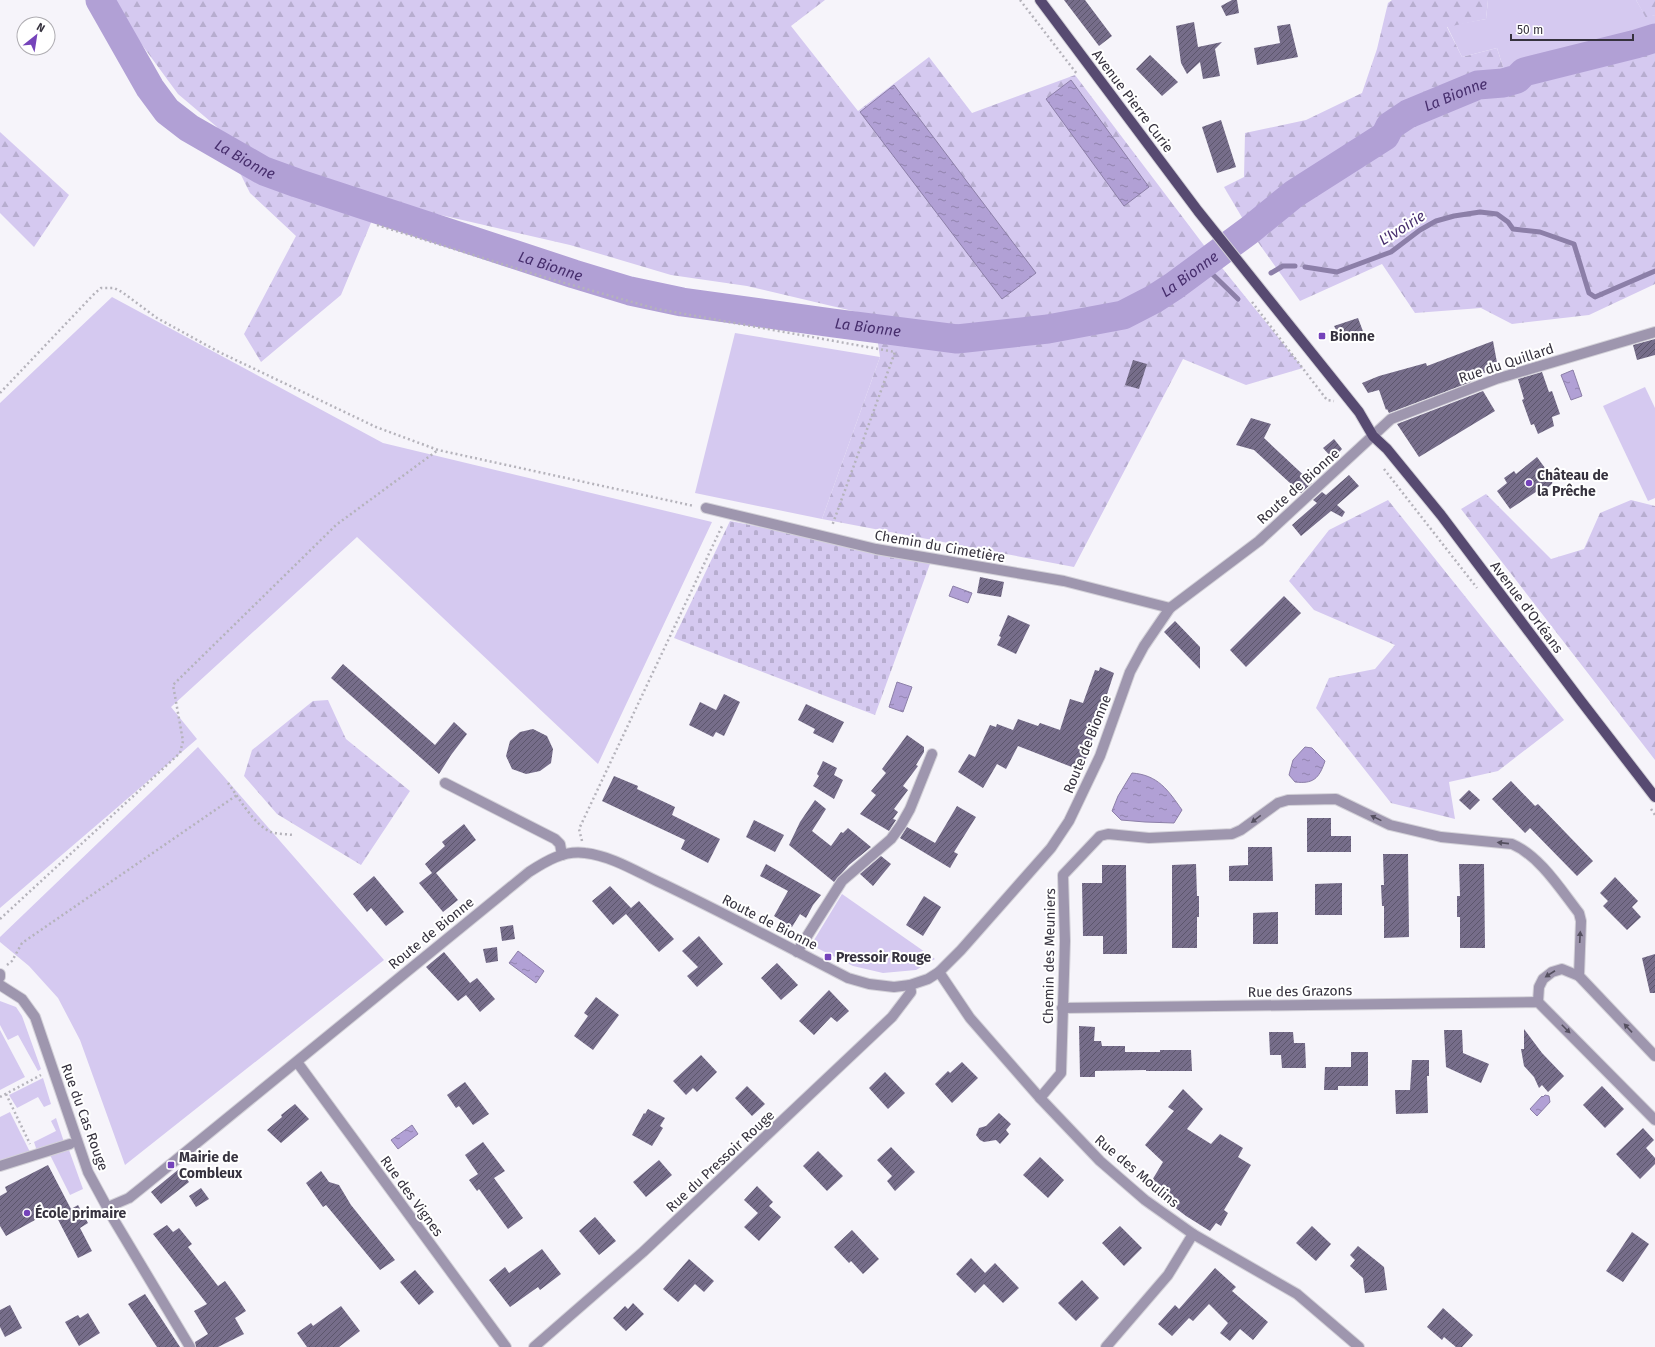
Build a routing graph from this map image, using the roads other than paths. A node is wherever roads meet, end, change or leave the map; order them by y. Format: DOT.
graph roads {
  1 [pos="1040,0"];
  2 [pos="1241,264"];
  3 [pos="1655,332"];
  4 [pos="1373,436"];
  5 [pos="706,508"];
  6 [pos="1170,608"];
  7 [pos="932,754"];
  8 [pos="445,783"];
  9 [pos="1655,797"];
  10 [pos="562,855"];
  11 [pos="797,952"];
  12 [pos="2,970"];
  13 [pos="939,972"];
  14 [pos="1579,976"];
  15 [pos="0,977"];
  16 [pos="0,985"];
  17 [pos="910,985"];
  18 [pos="1538,1002"];
  19 [pos="1062,1008"];
  20 [pos="1655,1056"];
  21 [pos="297,1062"];
  22 [pos="1040,1098"];
  23 [pos="1655,1120"];
  24 [pos="70,1144"];
  25 [pos="0,1166"];
  26 [pos="108,1207"];
  27 [pos="1193,1234"];
  28 [pos="190,1347"];
  29 [pos="506,1347"];
  30 [pos="534,1347"];
  31 [pos="1106,1347"];
  32 [pos="1359,1347"];
  1 -- 2 [label="main road, Avenue Pierre Curie"];
  2 -- 4 [label="main road, Avenue d'Orléans"];
  3 -- 4 [label="street, Rue du Quillard"];
  4 -- 6 [label="street, Route de Bionne"];
  4 -- 9 [label="main road, Avenue d'Orléans"];
  5 -- 6 [label="street, Chemin du Cimetière"];
  6 -- 13 [label="street, Route de Bionne"];
  7 -- 11 [label="street"];
  8 -- 10 [label="street"];
  10 -- 11 [label="street, Route de Bionne"];
  10 -- 21 [label="street, Route de Bionne"];
  11 -- 17 [label="street, Route de Bionne"];
  12 -- 15 [label="street"];
  13 -- 17 [label="street, Route de Bionne"];
  13 -- 22 [label="street, Rue des Moulins"];
  14 -- 18 [label="street, one-way"];
  14 -- 19 [label="street, Chemin des Meuniers, one-way"];
  20 -- 14 [label="street, one-way"];
  16 -- 26 [label="street, Rue du Cas Rouge"];
  17 -- 30 [label="street, Rue du Pressoir Rouge"];
  18 -- 19 [label="street, Rue des Grazons"];
  18 -- 23 [label="street, one-way"];
  19 -- 22 [label="street, Chemin des Meuniers"];
  21 -- 26 [label="street, Route de Bionne"];
  21 -- 29 [label="street, Rue des Vignes"];
  22 -- 27 [label="street, Rue des Moulins"];
  24 -- 25 [label="street"];
  26 -- 28 [label="street, Rue du Cas Rouge"];
  27 -- 31 [label="street"];
  27 -- 32 [label="street, Rue des Moulins"];
}
